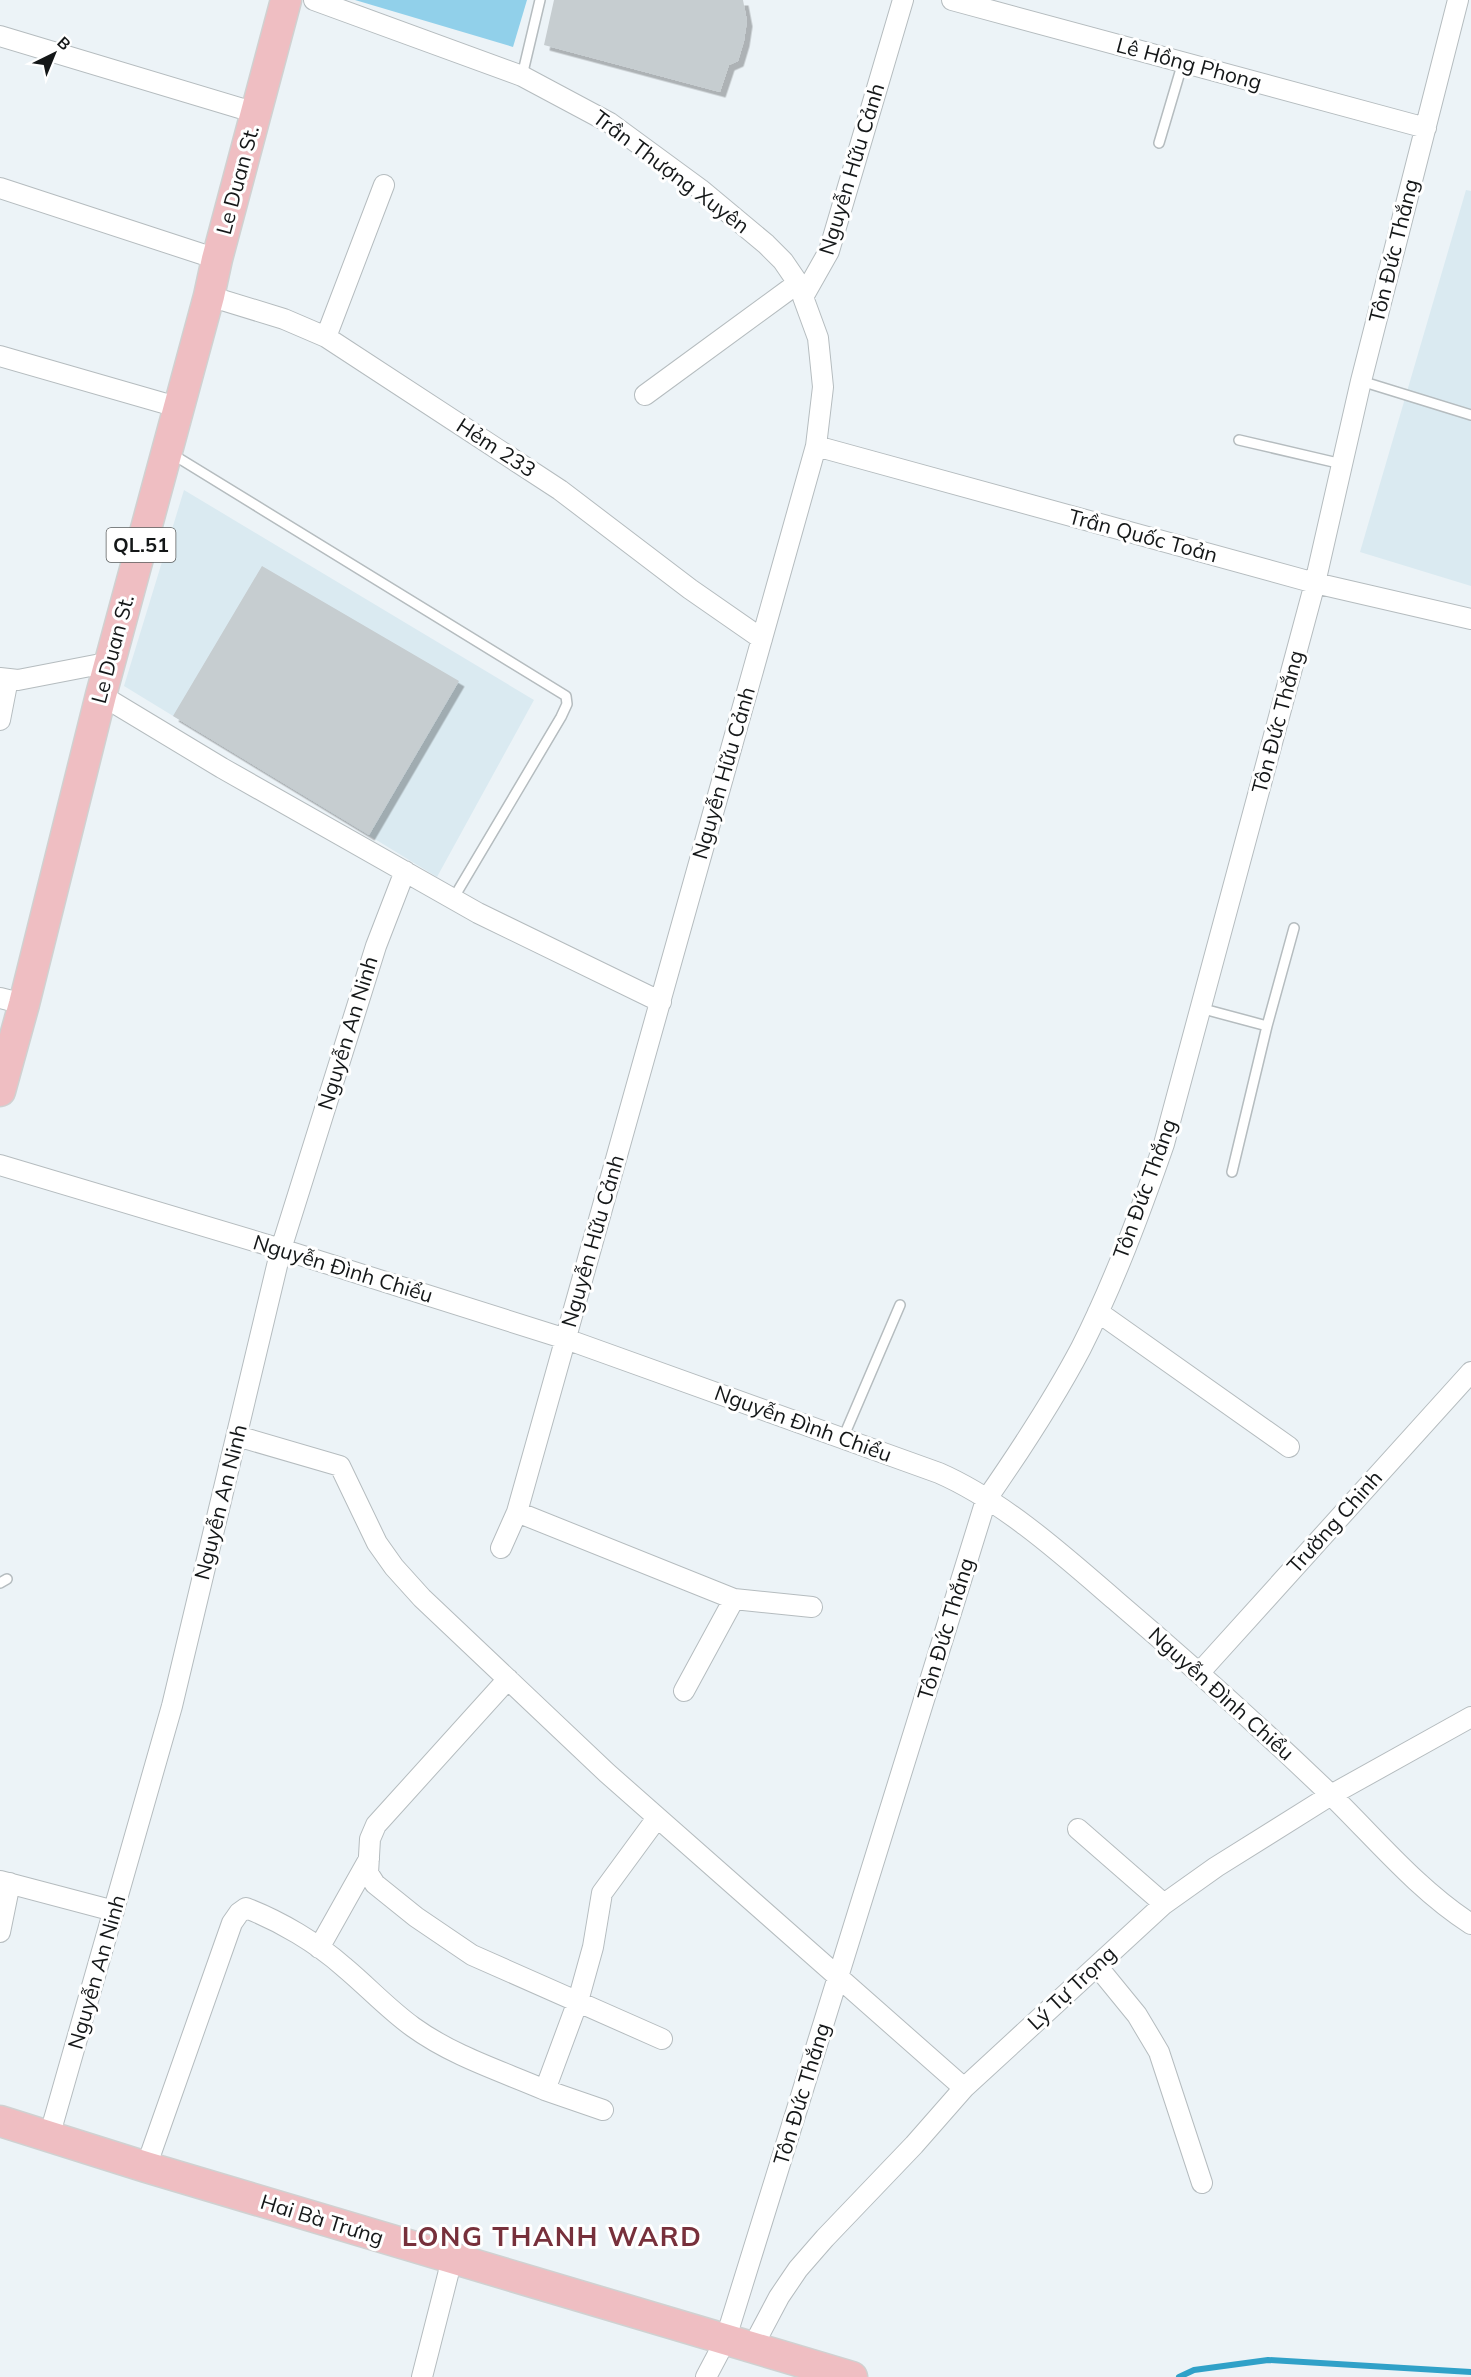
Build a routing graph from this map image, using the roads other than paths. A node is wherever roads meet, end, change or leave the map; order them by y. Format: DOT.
graph roads {
  1 [pos="286,0"];
  2 [pos="314,0"];
  3 [pos="540,0"];
  4 [pos="903,0"];
  5 [pos="951,0"];
  6 [pos="1458,0"];
  7 [pos="0,36"];
  8 [pos="1183,62"];
  9 [pos="522,76"];
  10 [pos="256,113"];
  11 [pos="1426,128"];
  12 [pos="1159,143"];
  13 [pos="384,185"];
  14 [pos="0,188"];
  15 [pos="217,259"];
  16 [pos="801,290"];
  17 [pos="209,296"];
  18 [pos="326,337"];
  19 [pos="0,356"];
  20 [pos="1361,381"];
  21 [pos="645,395"];
  22 [pos="177,407"];
  23 [pos="1471,415"];
  24 [pos="1239,440"];
  25 [pos="816,446"];
  26 [pos="166,450"];
  27 [pos="1342,464"];
  28 [pos="1315,583"];
  29 [pos="1471,619"];
  30 [pos="762,639"];
  31 [pos="111,662"];
  32 [pos="4,679"];
  33 [pos="100,695"];
  34 [pos="0,720"];
  35 [pos="405,871"];
  36 [pos="453,899"];
  37 [pos="1294,928"];
  38 [pos="12,1001"];
  39 [pos="661,1002"];
  40 [pos="1200,1008"];
  41 [pos="1267,1026"];
  42 [pos="0,1091"];
  43 [pos="0,1165"];
  44 [pos="1232,1172"];
  45 [pos="281,1249"];
  46 [pos="900,1305"];
  47 [pos="1098,1312"];
  48 [pos="566,1339"];
  49 [pos="1471,1372"];
  50 [pos="237,1436"];
  51 [pos="843,1438"];
  52 [pos="1289,1447"];
  53 [pos="986,1500"];
  54 [pos="517,1512"];
  55 [pos="501,1548"];
  56 [pos="734,1599"];
  57 [pos="812,1608"];
  58 [pos="1200,1672"];
  59 [pos="508,1679"];
  60 [pos="684,1691"];
  61 [pos="1471,1717"];
  62 [pos="1331,1795"];
  63 [pos="657,1818"];
  64 [pos="1078,1829"];
  65 [pos="369,1858"];
  66 [pos="5,1882"];
  67 [pos="1164,1904"];
  68 [pos="114,1911"];
  69 [pos="1471,1924"];
  70 [pos="0,1932"];
  71 [pos="319,1948"];
  72 [pos="1096,1966"];
  73 [pos="839,1977"];
  74 [pos="578,2001"];
  75 [pos="662,2039"];
  76 [pos="964,2088"];
  77 [pos="545,2090"];
  78 [pos="603,2110"];
  79 [pos="0,2121"];
  80 [pos="49,2137"];
  81 [pos="146,2167"];
  82 [pos="1203,2183"];
  83 [pos="452,2259"];
  84 [pos="738,2344"];
  85 [pos="422,2377"];
  86 [pos="706,2377"];
  87 [pos="852,2377"];
  1 -- 10 [label="main road, Le Duan St. / QL.51"];
  2 -- 9 [label="street, Trần Thượng Xuyên"];
  3 -- 9 [label="lane"];
  4 -- 16 [label="street, Nguyễn Hữu Cảnh"];
  5 -- 8 [label="street, Lê Hồng Phong"];
  6 -- 11 [label="street, Tôn Đức Thắng"];
  7 -- 10 [label="street"];
  8 -- 11 [label="street, Lê Hồng Phong"];
  8 -- 12 [label="lane"];
  9 -- 16 [label="street, Trần Thượng Xuyên"];
  10 -- 15 [label="main road, Le Duan St. / QL.51"];
  11 -- 20 [label="street, Tôn Đức Thắng"];
  13 -- 18 [label="street"];
  14 -- 15 [label="street"];
  15 -- 17 [label="main road, Le Duan St. / QL.51"];
  16 -- 21 [label="street"];
  16 -- 25 [label="street, Nguyễn Hữu Cảnh"];
  17 -- 18 [label="street, Hẻm 233"];
  17 -- 22 [label="main road, Le Duan St. / QL.51"];
  18 -- 30 [label="street, Hẻm 233"];
  19 -- 22 [label="street"];
  20 -- 23 [label="lane"];
  20 -- 27 [label="street, Tôn Đức Thắng"];
  22 -- 26 [label="main road, Le Duan St. / QL.51"];
  24 -- 27 [label="lane"];
  25 -- 28 [label="street, Trần Quốc Toản"];
  25 -- 30 [label="street, Nguyễn Hữu Cảnh"];
  26 -- 31 [label="main road, Le Duan St. / QL.51"];
  26 -- 36 [label="lane"];
  27 -- 28 [label="street, Tôn Đức Thắng"];
  28 -- 29 [label="street, Trần Quốc Toản"];
  28 -- 40 [label="street, Tôn Đức Thắng"];
  30 -- 39 [label="street, Nguyễn Hữu Cảnh"];
  31 -- 32 [label="street"];
  31 -- 33 [label="main road, Le Duan St. / QL.51"];
  32 -- 34 [label="street"];
  33 -- 35 [label="street"];
  33 -- 38 [label="main road, Le Duan St. / QL.51"];
  35 -- 36 [label="street"];
  35 -- 45 [label="street, Nguyễn An Ninh"];
  36 -- 39 [label="street"];
  37 -- 41 [label="lane"];
  38 -- 42 [label="main road, Le Duan St. / QL.51"];
  39 -- 48 [label="street, Nguyễn Hữu Cảnh"];
  40 -- 41 [label="lane"];
  40 -- 47 [label="street, Tôn Đức Thắng"];
  41 -- 44 [label="lane"];
  43 -- 45 [label="street, Nguyễn Đình Chiểu"];
  45 -- 48 [label="street, Nguyễn Đình Chiểu"];
  45 -- 50 [label="street, Nguyễn An Ninh"];
  46 -- 51 [label="lane"];
  47 -- 52 [label="street"];
  47 -- 53 [label="street, Tôn Đức Thắng"];
  48 -- 51 [label="street, Nguyễn Đình Chiểu"];
  48 -- 54 [label="street, Nguyễn Hữu Cảnh"];
  49 -- 58 [label="street, Trường Chinh"];
  50 -- 59 [label="street"];
  50 -- 68 [label="street, Nguyễn An Ninh"];
  51 -- 53 [label="street, Nguyễn Đình Chiểu"];
  53 -- 58 [label="street, Nguyễn Đình Chiểu"];
  53 -- 73 [label="street, Tôn Đức Thắng"];
  54 -- 55 [label="street, Nguyễn Hữu Cảnh"];
  54 -- 56 [label="street"];
  56 -- 57 [label="street"];
  56 -- 60 [label="street"];
  58 -- 62 [label="street, Nguyễn Đình Chiểu"];
  59 -- 63 [label="street"];
  59 -- 65 [label="street"];
  61 -- 62 [label="street, Lý Tự Trọng"];
  62 -- 67 [label="street, Lý Tự Trọng"];
  62 -- 69 [label="street, Nguyễn Đình Chiểu"];
  63 -- 73 [label="street"];
  63 -- 74 [label="street"];
  64 -- 67 [label="street"];
  65 -- 71 [label="street"];
  65 -- 74 [label="street"];
  66 -- 68 [label="street"];
  66 -- 70 [label="street"];
  67 -- 72 [label="street, Lý Tự Trọng"];
  68 -- 80 [label="street, Nguyễn An Ninh"];
  71 -- 77 [label="street"];
  71 -- 81 [label="street"];
  72 -- 76 [label="street, Lý Tự Trọng"];
  72 -- 82 [label="street"];
  73 -- 76 [label="street"];
  73 -- 84 [label="street, Tôn Đức Thắng"];
  74 -- 75 [label="street"];
  74 -- 77 [label="street"];
  76 -- 84 [label="street, Lý Tự Trọng"];
  77 -- 78 [label="street"];
  79 -- 80 [label="main road, Hai Bà Trưng"];
  80 -- 81 [label="main road, Hai Bà Trưng"];
  81 -- 83 [label="main road, Hai Bà Trưng"];
  83 -- 84 [label="main road, Hai Bà Trưng"];
  83 -- 85 [label="street"];
  84 -- 86 [label="street, Lý Tự Trọng"];
  84 -- 87 [label="main road, Hai Bà Trưng"];
}
